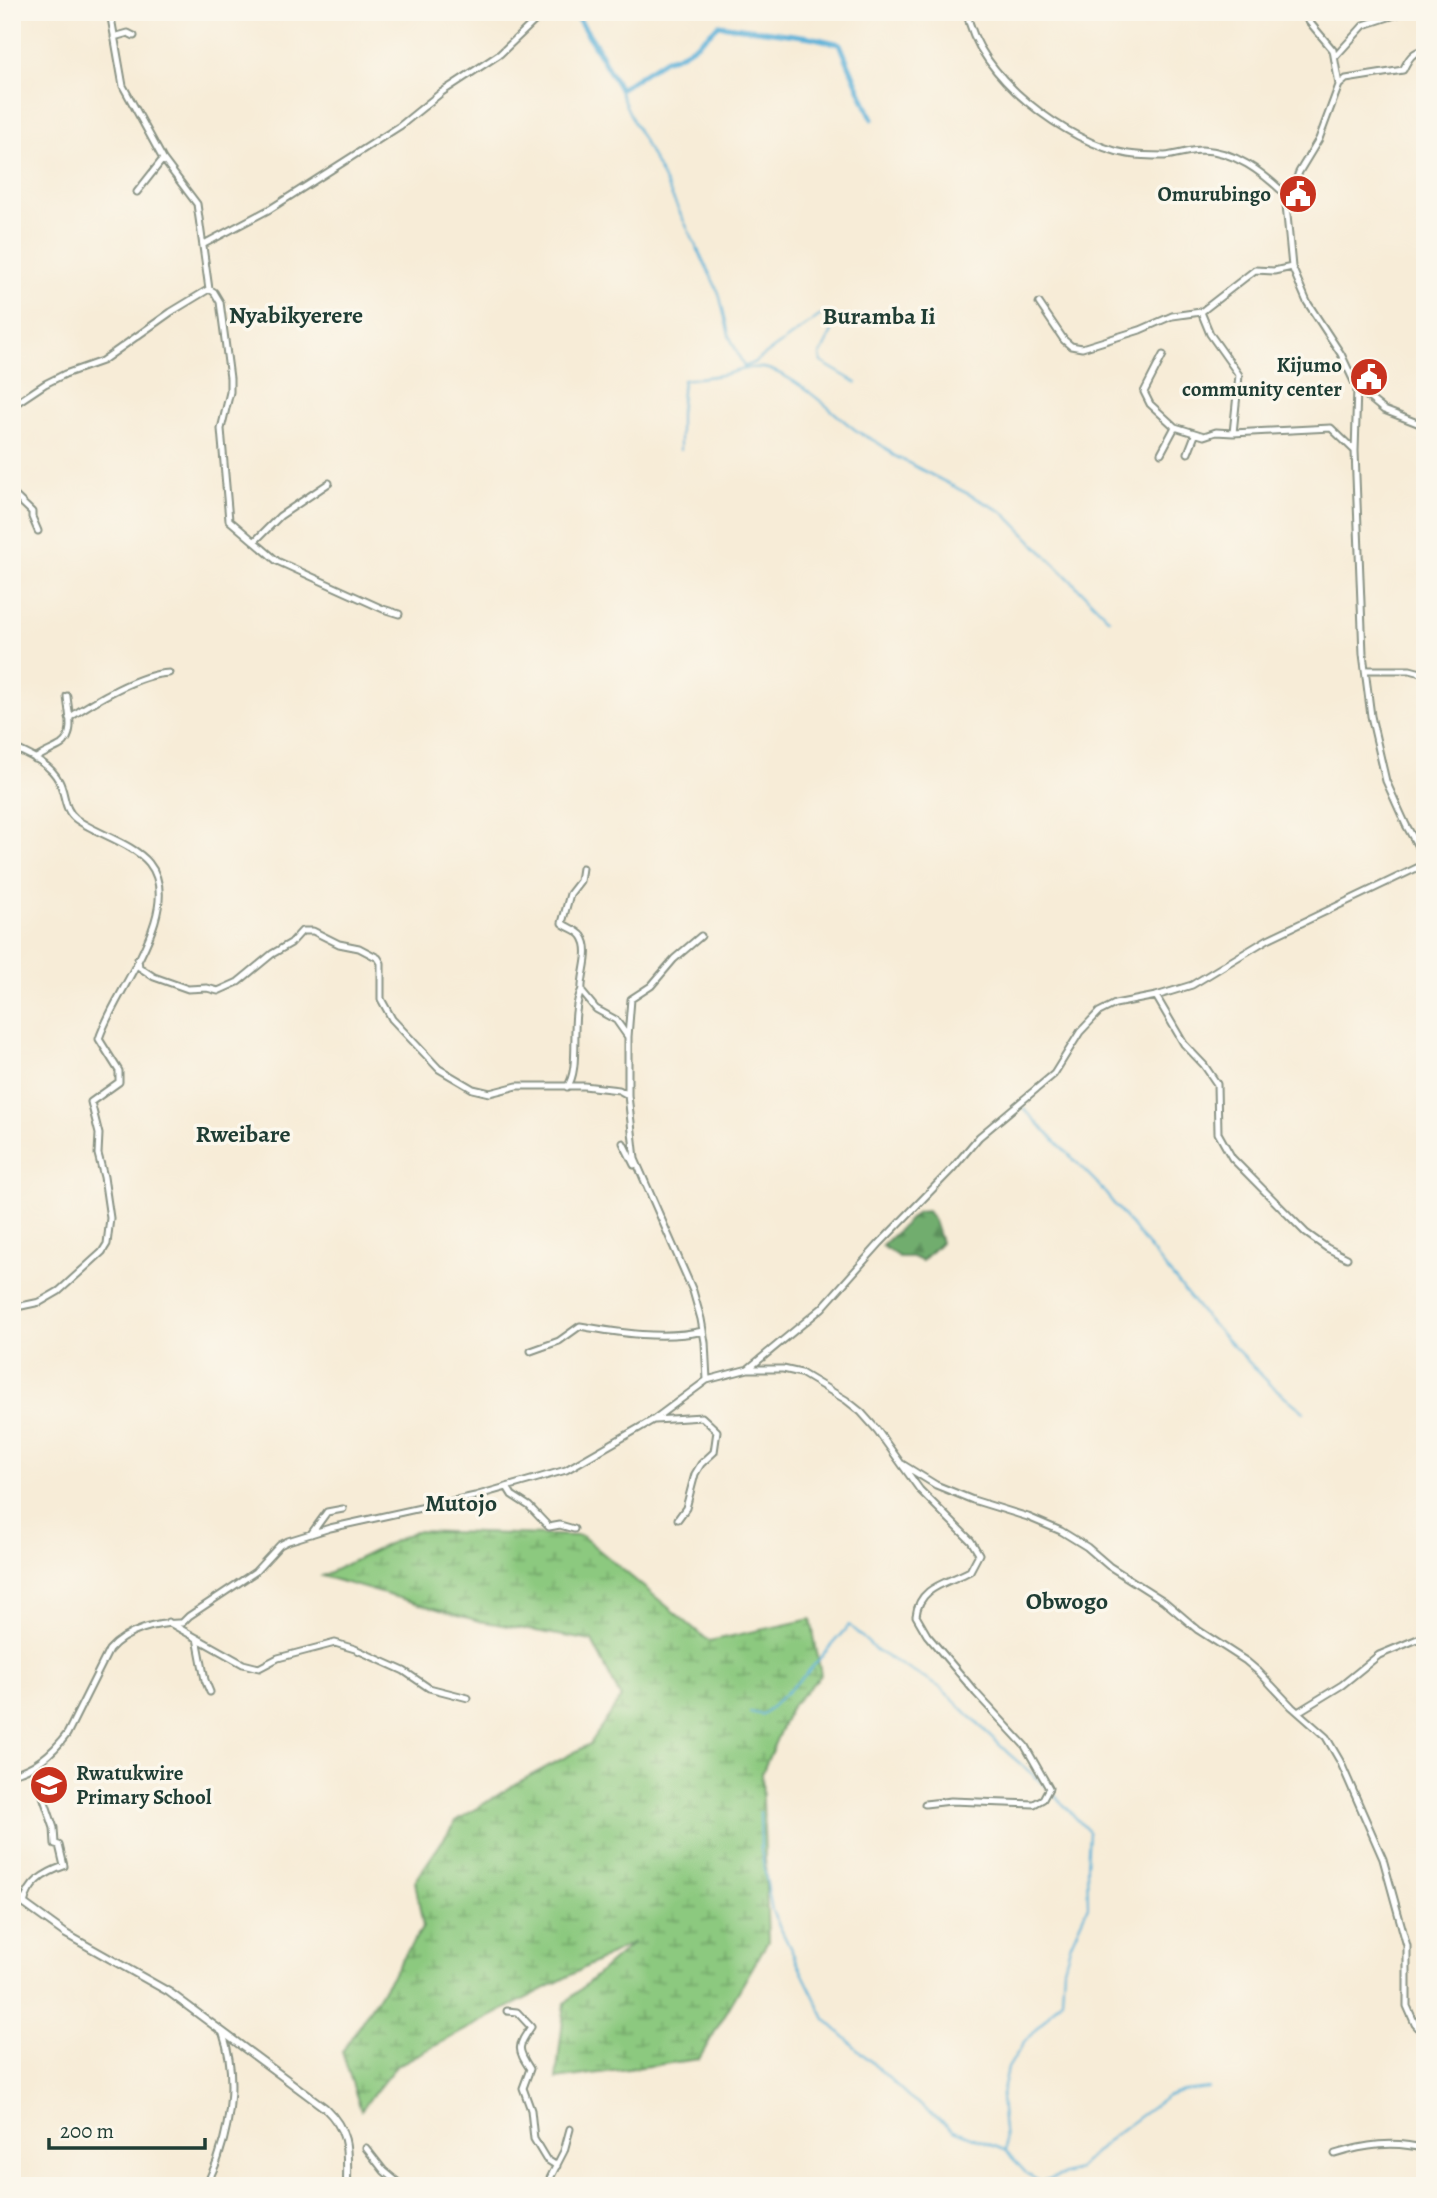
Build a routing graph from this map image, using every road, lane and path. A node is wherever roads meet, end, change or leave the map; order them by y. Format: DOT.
graph roads {
  1 [pos="110,12"];
  2 [pos="544,12"];
  3 [pos="967,12"];
  4 [pos="1301,12"];
  5 [pos="1404,12"];
  6 [pos="134,36"];
  7 [pos="114,37"];
  8 [pos="1425,50"];
  9 [pos="1335,57"];
  10 [pos="1339,85"];
  11 [pos="163,159"];
  12 [pos="137,192"];
  13 [pos="1285,194"];
  14 [pos="204,244"];
  15 [pos="1292,267"];
  16 [pos="209,289"];
  17 [pos="1038,303"];
  18 [pos="1201,312"];
  19 [pos="1163,355"];
  20 [pos="1357,388"];
  21 [pos="12,406"];
  22 [pos="1425,426"];
  23 [pos="1175,427"];
  24 [pos="1233,433"];
  25 [pos="1195,435"];
  26 [pos="1355,451"];
  27 [pos="1160,453"];
  28 [pos="1188,453"];
  29 [pos="329,483"];
  30 [pos="12,493"];
  31 [pos="38,531"];
  32 [pos="255,541"];
  33 [pos="400,614"];
  34 [pos="1366,670"];
  35 [pos="169,673"];
  36 [pos="1425,674"];
  37 [pos="67,696"];
  38 [pos="69,718"];
  39 [pos="12,747"];
  40 [pos="35,759"];
  41 [pos="1425,861"];
  42 [pos="582,869"];
  43 [pos="701,936"];
  44 [pos="138,959"];
  45 [pos="582,989"];
  46 [pos="1156,996"];
  47 [pos="628,1037"];
  48 [pos="567,1087"];
  49 [pos="628,1095"];
  50 [pos="623,1143"];
  51 [pos="637,1164"];
  52 [pos="1347,1258"];
  53 [pos="12,1308"];
  54 [pos="703,1331"];
  55 [pos="531,1351"];
  56 [pos="748,1369"];
  57 [pos="707,1380"];
  58 [pos="653,1420"];
  59 [pos="902,1464"];
  60 [pos="507,1487"];
  61 [pos="343,1509"];
  62 [pos="678,1519"];
  63 [pos="574,1529"];
  64 [pos="311,1534"];
  65 [pos="168,1622"];
  66 [pos="1425,1636"];
  67 [pos="197,1638"];
  68 [pos="210,1692"];
  69 [pos="468,1698"];
  70 [pos="1298,1712"];
  71 [pos="12,1774"];
  72 [pos="43,1796"];
  73 [pos="925,1804"];
  74 [pos="12,1883"];
  75 [pos="12,1895"];
  76 [pos="24,1905"];
  77 [pos="507,2011"];
  78 [pos="223,2034"];
  79 [pos="1425,2035"];
  80 [pos="570,2129"];
  81 [pos="366,2148"];
  82 [pos="1425,2149"];
  83 [pos="1335,2154"];
  84 [pos="557,2166"];
  85 [pos="129,2186"];
  86 [pos="174,2186"];
  87 [pos="207,2186"];
  88 [pos="347,2186"];
  89 [pos="402,2186"];
  90 [pos="546,2186"];
  1 -- 7 [label="street"];
  2 -- 14 [label="street"];
  3 -- 13 [label="street"];
  4 -- 9 [label="street"];
  5 -- 9 [label="street"];
  6 -- 7 [label="street"];
  7 -- 11 [label="street"];
  8 -- 10 [label="street"];
  9 -- 10 [label="street"];
  10 -- 13 [label="street"];
  11 -- 12 [label="street"];
  11 -- 14 [label="street"];
  13 -- 15 [label="street"];
  14 -- 16 [label="street"];
  15 -- 18 [label="street"];
  15 -- 20 [label="street"];
  16 -- 21 [label="street"];
  16 -- 32 [label="street"];
  17 -- 18 [label="street"];
  18 -- 24 [label="street"];
  19 -- 23 [label="street"];
  20 -- 22 [label="street"];
  20 -- 26 [label="street"];
  23 -- 25 [label="street"];
  23 -- 27 [label="street"];
  24 -- 25 [label="street"];
  24 -- 26 [label="street"];
  25 -- 28 [label="street"];
  26 -- 34 [label="street"];
  29 -- 32 [label="street"];
  30 -- 31 [label="street"];
  32 -- 33 [label="street"];
  34 -- 36 [label="street"];
  34 -- 41 [label="street"];
  35 -- 38 [label="street"];
  37 -- 38 [label="street"];
  38 -- 40 [label="street"];
  39 -- 40 [label="street"];
  40 -- 44 [label="street"];
  41 -- 46 [label="street"];
  42 -- 45 [label="street"];
  43 -- 47 [label="street"];
  44 -- 48 [label="street"];
  44 -- 53 [label="street"];
  45 -- 47 [label="street"];
  45 -- 48 [label="street"];
  46 -- 52 [label="street"];
  46 -- 56 [label="street"];
  47 -- 49 [label="street"];
  48 -- 49 [label="street"];
  49 -- 51 [label="street"];
  50 -- 51 [label="street"];
  51 -- 54 [label="street"];
  54 -- 55 [label="street"];
  54 -- 57 [label="street"];
  56 -- 57 [label="street"];
  56 -- 59 [label="street"];
  57 -- 58 [label="street"];
  58 -- 60 [label="street"];
  58 -- 62 [label="street"];
  59 -- 70 [label="street"];
  59 -- 73 [label="street"];
  60 -- 63 [label="street"];
  60 -- 64 [label="street"];
  61 -- 64 [label="street"];
  64 -- 65 [label="street"];
  65 -- 67 [label="street"];
  65 -- 71 [label="street"];
  66 -- 70 [label="street"];
  67 -- 68 [label="street"];
  67 -- 69 [label="street"];
  70 -- 79 [label="street"];
  72 -- 76 [label="street"];
  74 -- 76 [label="street"];
  75 -- 76 [label="street"];
  76 -- 78 [label="street"];
  77 -- 84 [label="street"];
  78 -- 87 [label="street"];
  78 -- 88 [label="street"];
  80 -- 84 [label="street"];
  81 -- 89 [label="street"];
  82 -- 83 [label="street"];
  84 -- 90 [label="street"];
  85 -- 86 [label="street"];
}
